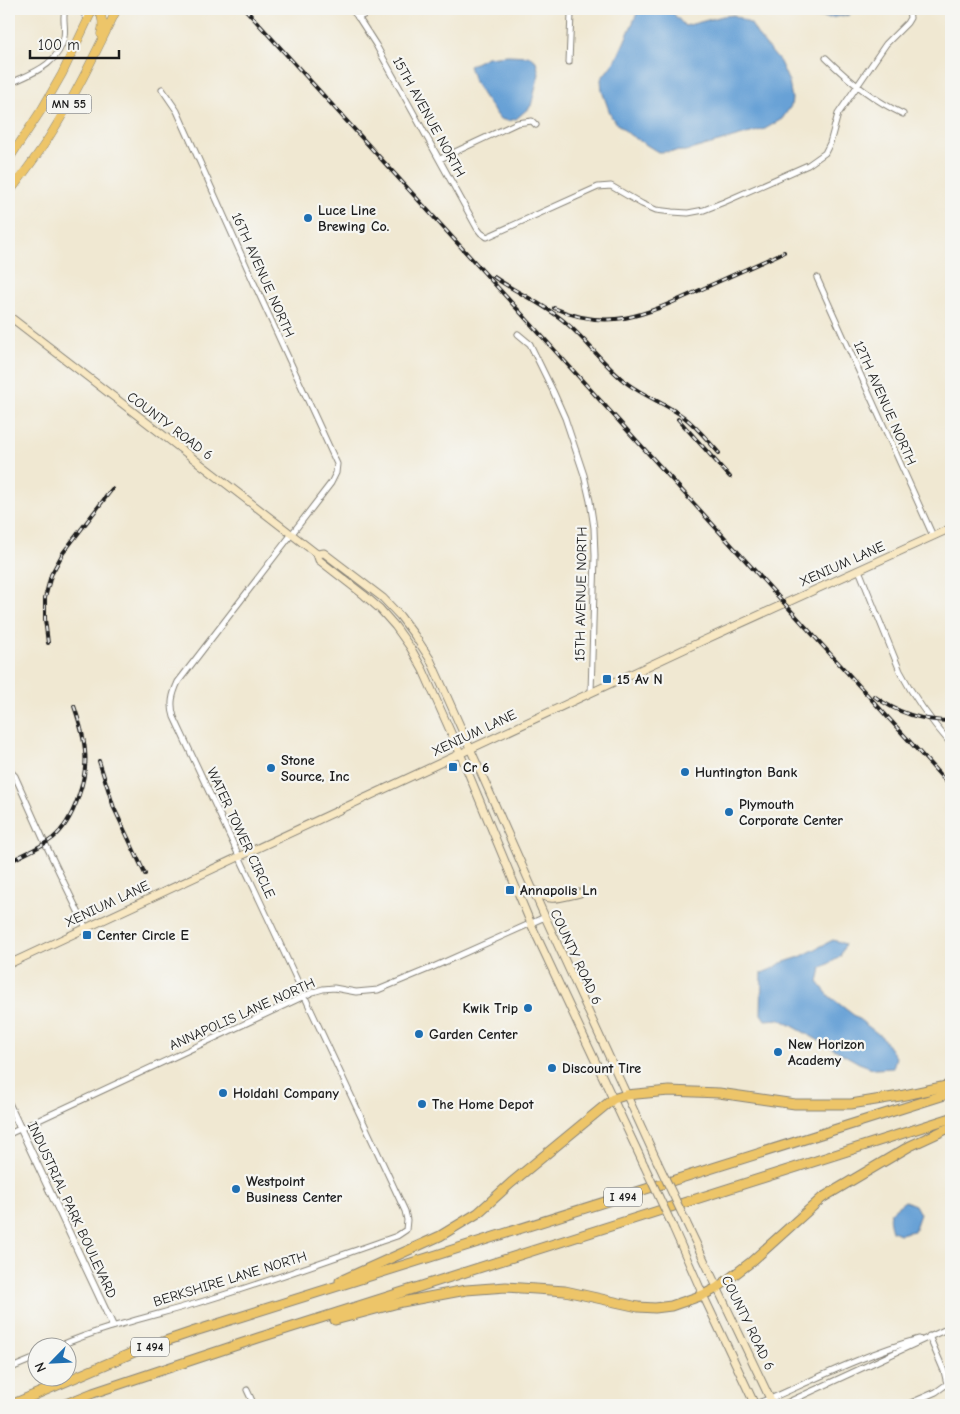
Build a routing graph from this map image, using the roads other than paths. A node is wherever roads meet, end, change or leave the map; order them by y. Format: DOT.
graph roads {
  1 [pos="65,9"];
  2 [pos="80,9"];
  3 [pos="93,9"];
  4 [pos="98,9"];
  5 [pos="116,9"];
  6 [pos="351,9"];
  7 [pos="376,9"];
  8 [pos="570,9"];
  9 [pos="910,9"];
  10 [pos="358,17"];
  11 [pos="88,19"];
  12 [pos="96,52"];
  13 [pos="826,58"];
  14 [pos="569,62"];
  15 [pos="9,84"];
  16 [pos="856,85"];
  17 [pos="162,88"];
  18 [pos="904,114"];
  19 [pos="536,125"];
  20 [pos="9,159"];
  21 [pos="440,159"];
  22 [pos="9,193"];
  23 [pos="817,278"];
  24 [pos="9,316"];
  25 [pos="518,334"];
  26 [pos="336,473"];
  27 [pos="951,528"];
  28 [pos="291,535"];
  29 [pos="934,536"];
  30 [pos="317,554"];
  31 [pos="859,570"];
  32 [pos="591,692"];
  33 [pos="951,744"];
  34 [pos="471,749"];
  35 [pos="460,753"];
  36 [pos="9,770"];
  37 [pos="240,856"];
  38 [pos="531,887"];
  39 [pos="580,893"];
  40 [pos="545,918"];
  41 [pos="531,924"];
  42 [pos="86,928"];
  43 [pos="9,964"];
  44 [pos="305,996"];
  45 [pos="951,1086"];
  46 [pos="951,1093"];
  47 [pos="626,1095"];
  48 [pos="613,1099"];
  49 [pos="9,1104"];
  50 [pos="951,1118"];
  51 [pos="951,1127"];
  52 [pos="20,1128"];
  53 [pos="9,1134"];
  54 [pos="406,1230"];
  55 [pos="717,1288"];
  56 [pos="703,1295"];
  57 [pos="293,1300"];
  58 [pos="315,1320"];
  59 [pos="113,1326"];
  60 [pos="951,1327"];
  61 [pos="929,1336"];
  62 [pos="78,1339"];
  63 [pos="28,1361"];
  64 [pos="9,1369"];
  65 [pos="247,1390"];
  66 [pos="771,1402"];
  67 [pos="11,1405"];
  68 [pos="63,1405"];
  69 [pos="254,1405"];
  70 [pos="755,1405"];
  71 [pos="782,1405"];
  72 [pos="906,1405"];
  1 -- 15 [label="street"];
  2 -- 11 [label="street"];
  3 -- 11 [label="highway, MN 55"];
  4 -- 12 [label="highway"];
  5 -- 12 [label="highway, MN 55"];
  6 -- 10 [label="street, 15TH AVENUE NORTH"];
  7 -- 10 [label="street"];
  8 -- 14 [label="street"];
  9 -- 16 [label="street"];
  10 -- 21 [label="street, 15TH AVENUE NORTH"];
  11 -- 20 [label="highway, MN 55"];
  12 -- 22 [label="highway, MN 55"];
  13 -- 16 [label="street"];
  16 -- 18 [label="street"];
  16 -- 21 [label="street, 15TH AVENUE NORTH"];
  17 -- 26 [label="street, 16TH AVENUE NORTH"];
  19 -- 21 [label="street"];
  23 -- 29 [label="street, 12TH AVENUE NORTH"];
  24 -- 28 [label="main road, COUNTY ROAD 6"];
  25 -- 32 [label="street, 15TH AVENUE NORTH"];
  26 -- 28 [label="street, WATER TOWER CIRCLE"];
  27 -- 29 [label="main road, XENIUM LANE"];
  28 -- 30 [label="main road, COUNTY ROAD 6"];
  28 -- 37 [label="street, WATER TOWER CIRCLE"];
  29 -- 31 [label="main road, XENIUM LANE"];
  30 -- 34 [label="main road, COUNTY ROAD 6"];
  30 -- 35 [label="main road, COUNTY ROAD 6"];
  31 -- 32 [label="main road, XENIUM LANE"];
  31 -- 33 [label="street"];
  32 -- 34 [label="main road, XENIUM LANE"];
  34 -- 35 [label="main road, XENIUM LANE"];
  34 -- 38 [label="main road, COUNTY ROAD 6"];
  35 -- 37 [label="main road, XENIUM LANE"];
  35 -- 41 [label="main road, COUNTY ROAD 6"];
  36 -- 42 [label="street"];
  37 -- 42 [label="main road, XENIUM LANE"];
  37 -- 44 [label="street, WATER TOWER CIRCLE"];
  38 -- 39 [label="main road"];
  38 -- 40 [label="main road, COUNTY ROAD 6"];
  40 -- 41 [label="street, ANNAPOLIS LANE NORTH"];
  40 -- 47 [label="main road, COUNTY ROAD 6"];
  41 -- 44 [label="street, ANNAPOLIS LANE NORTH"];
  41 -- 48 [label="main road, COUNTY ROAD 6"];
  42 -- 43 [label="main road, XENIUM LANE"];
  44 -- 52 [label="street, ANNAPOLIS LANE NORTH"];
  44 -- 54 [label="street, WATER TOWER CIRCLE"];
  45 -- 47 [label="highway"];
  46 -- 57 [label="highway, I 494"];
  47 -- 48 [label="highway"];
  47 -- 55 [label="main road, COUNTY ROAD 6, bridge"];
  48 -- 56 [label="main road, COUNTY ROAD 6, bridge"];
  48 -- 57 [label="highway"];
  49 -- 52 [label="street, INDUSTRIAL PARK BOULEVARD"];
  50 -- 58 [label="highway, I 494"];
  51 -- 55 [label="highway"];
  52 -- 53 [label="street, ANNAPOLIS LANE NORTH"];
  52 -- 59 [label="street, INDUSTRIAL PARK BOULEVARD"];
  54 -- 59 [label="street, BERKSHIRE LANE NORTH"];
  55 -- 56 [label="highway"];
  55 -- 66 [label="main road, COUNTY ROAD 6"];
  56 -- 58 [label="highway"];
  56 -- 70 [label="main road, COUNTY ROAD 6"];
  57 -- 67 [label="highway, I 494"];
  58 -- 68 [label="highway, I 494"];
  59 -- 62 [label="street, BERKSHIRE LANE NORTH"];
  60 -- 61 [label="street"];
  61 -- 66 [label="street"];
  61 -- 71 [label="street"];
  61 -- 72 [label="street"];
  63 -- 64 [label="street"];
  65 -- 69 [label="street"];
  66 -- 70 [label="street"];
}
